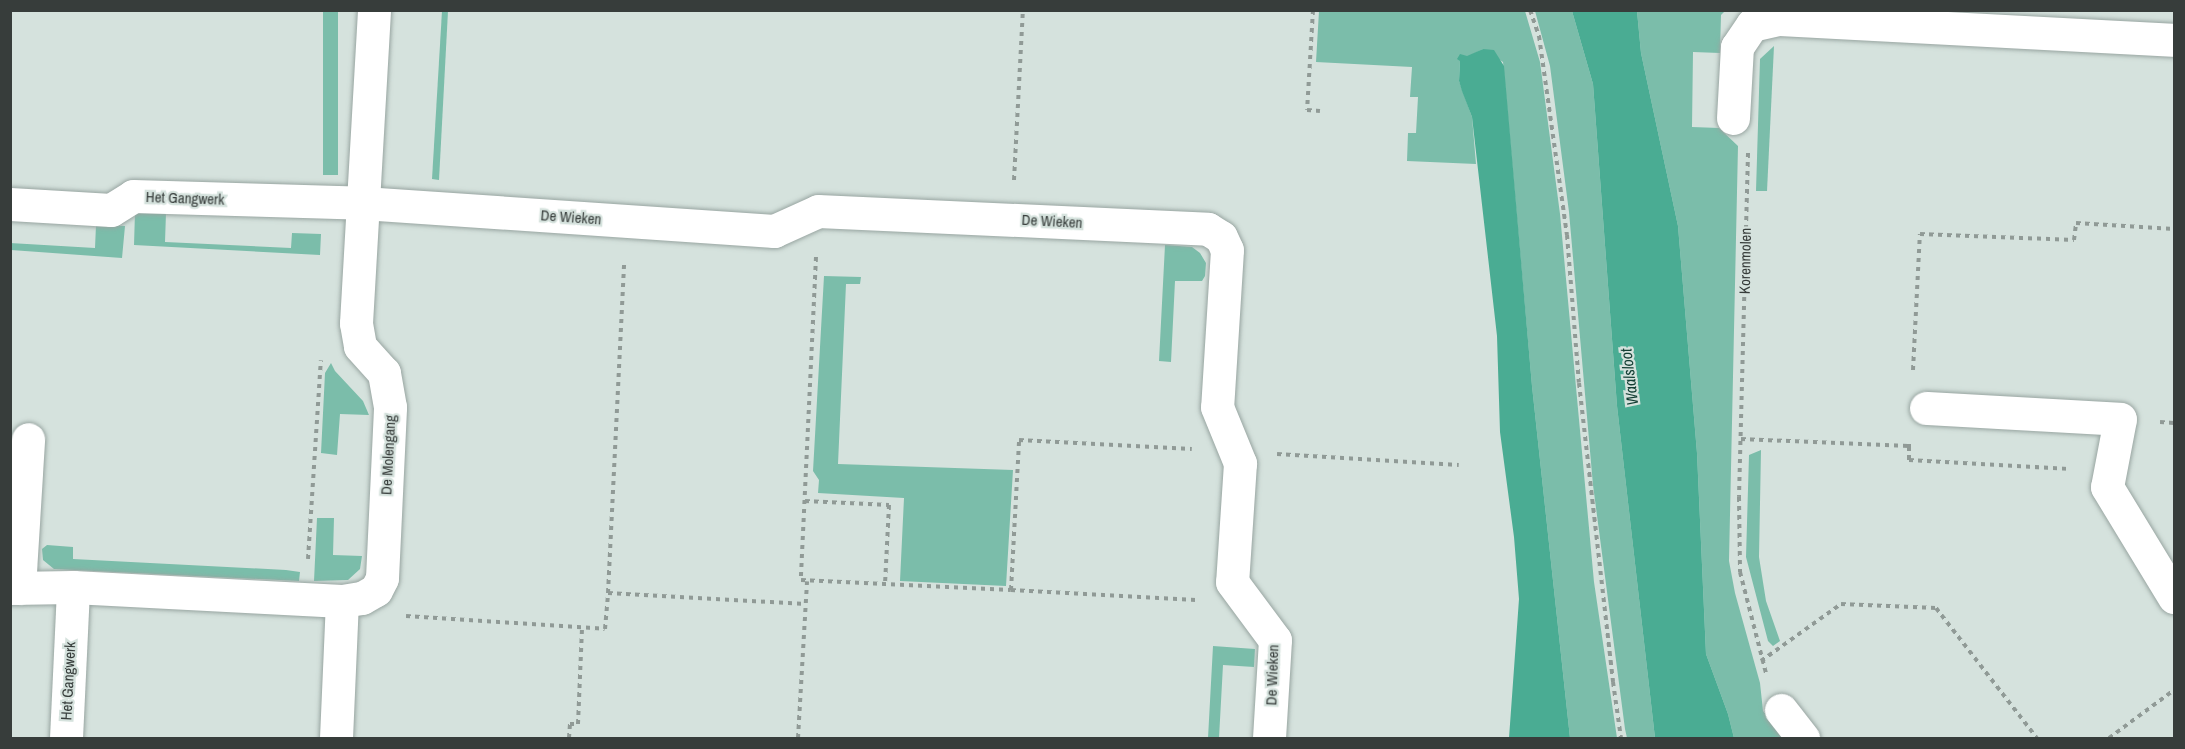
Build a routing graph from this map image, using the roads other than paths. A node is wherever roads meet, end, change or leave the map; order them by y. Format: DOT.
graph roads {
  1 [pos="374,10"];
  2 [pos="1999,21"];
  3 [pos="2175,40"];
  4 [pos="1733,118"];
  5 [pos="363,203"];
  6 [pos="10,204"];
  7 [pos="1926,408"];
  8 [pos="28,439"];
  9 [pos="73,587"];
  10 [pos="15,588"];
  11 [pos="2175,597"];
  12 [pos="342,601"];
  13 [pos="1782,710"];
  14 [pos="66,738"];
  15 [pos="336,738"];
  16 [pos="1269,738"];
  17 [pos="1803,738"];
  1 -- 5 [label="street, De Molengang"];
  2 -- 3 [label="street"];
  2 -- 4 [label="street"];
  5 -- 6 [label="street, Het Gangwerk"];
  5 -- 12 [label="street, De Molengang"];
  5 -- 16 [label="street, De Wieken"];
  7 -- 11 [label="street"];
  8 -- 10 [label="street"];
  9 -- 10 [label="street"];
  9 -- 12 [label="street"];
  9 -- 14 [label="street, Het Gangwerk"];
  12 -- 15 [label="street"];
  13 -- 17 [label="street"];
}
